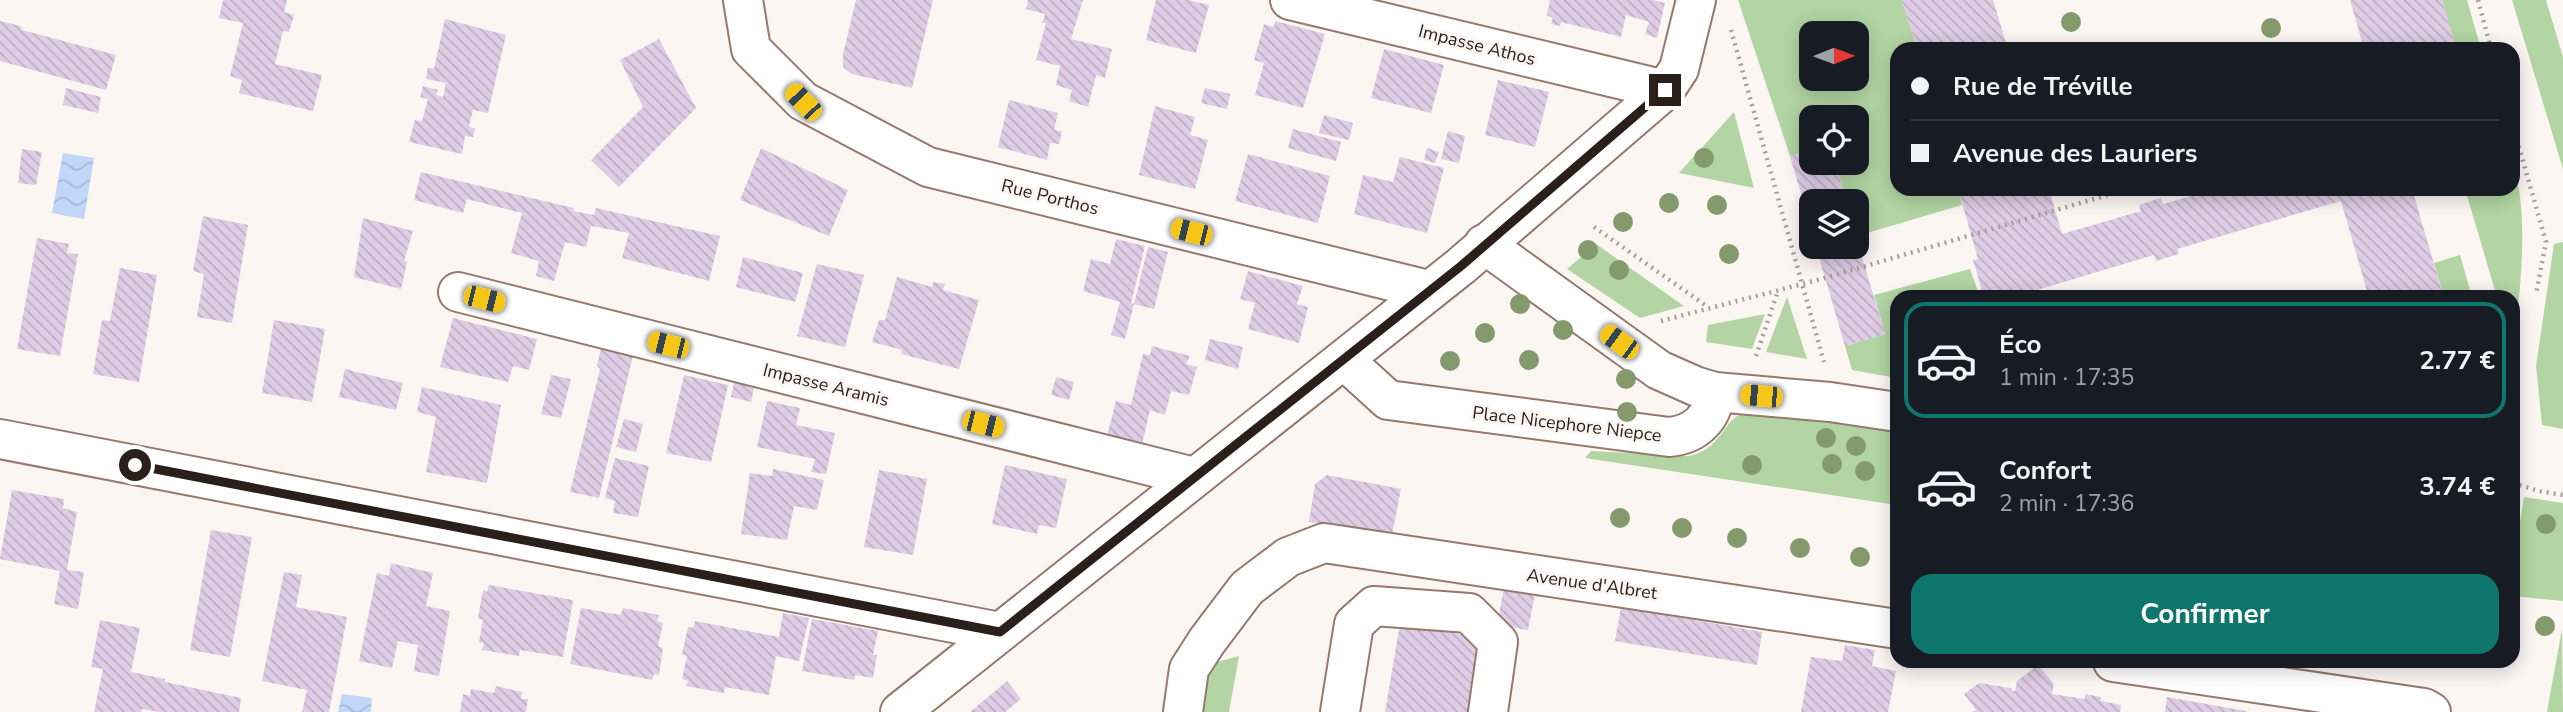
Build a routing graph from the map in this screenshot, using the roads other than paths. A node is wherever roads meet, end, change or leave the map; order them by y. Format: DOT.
graph roads {
  1 [pos="743,0"];
  2 [pos="1290,0"];
  3 [pos="1712,10"];
  4 [pos="1665,90"];
  5 [pos="1484,244"];
  6 [pos="1428,290"];
  7 [pos="457,292"];
  8 [pos="1344,360"];
  9 [pos="1715,392"];
  10 [pos="1890,411"];
  11 [pos="0,439"];
  12 [pos="1194,477"];
  13 [pos="1890,628"];
  14 [pos="1000,632"];
  15 [pos="2154,668"];
  16 [pos="900,712"];
  17 [pos="1183,712"];
  18 [pos="1340,712"];
  19 [pos="1488,712"];
  20 [pos="2431,712"];
  1 -- 6 [label="street, Rue Porthos"];
  2 -- 4 [label="street, Impasse Athos"];
  3 -- 4 [label="street"];
  4 -- 5 [label="street"];
  5 -- 6 [label="street"];
  5 -- 9 [label="street"];
  6 -- 8 [label="street"];
  7 -- 12 [label="street, Impasse Aramis"];
  8 -- 9 [label="street, Place Nicephore Niepce"];
  8 -- 12 [label="street"];
  9 -- 10 [label="street"];
  11 -- 14 [label="street"];
  12 -- 14 [label="street"];
  13 -- 17 [label="street, Avenue d'Albret"];
  14 -- 16 [label="street"];
  15 -- 20 [label="street"];
  18 -- 19 [label="street"];
}
